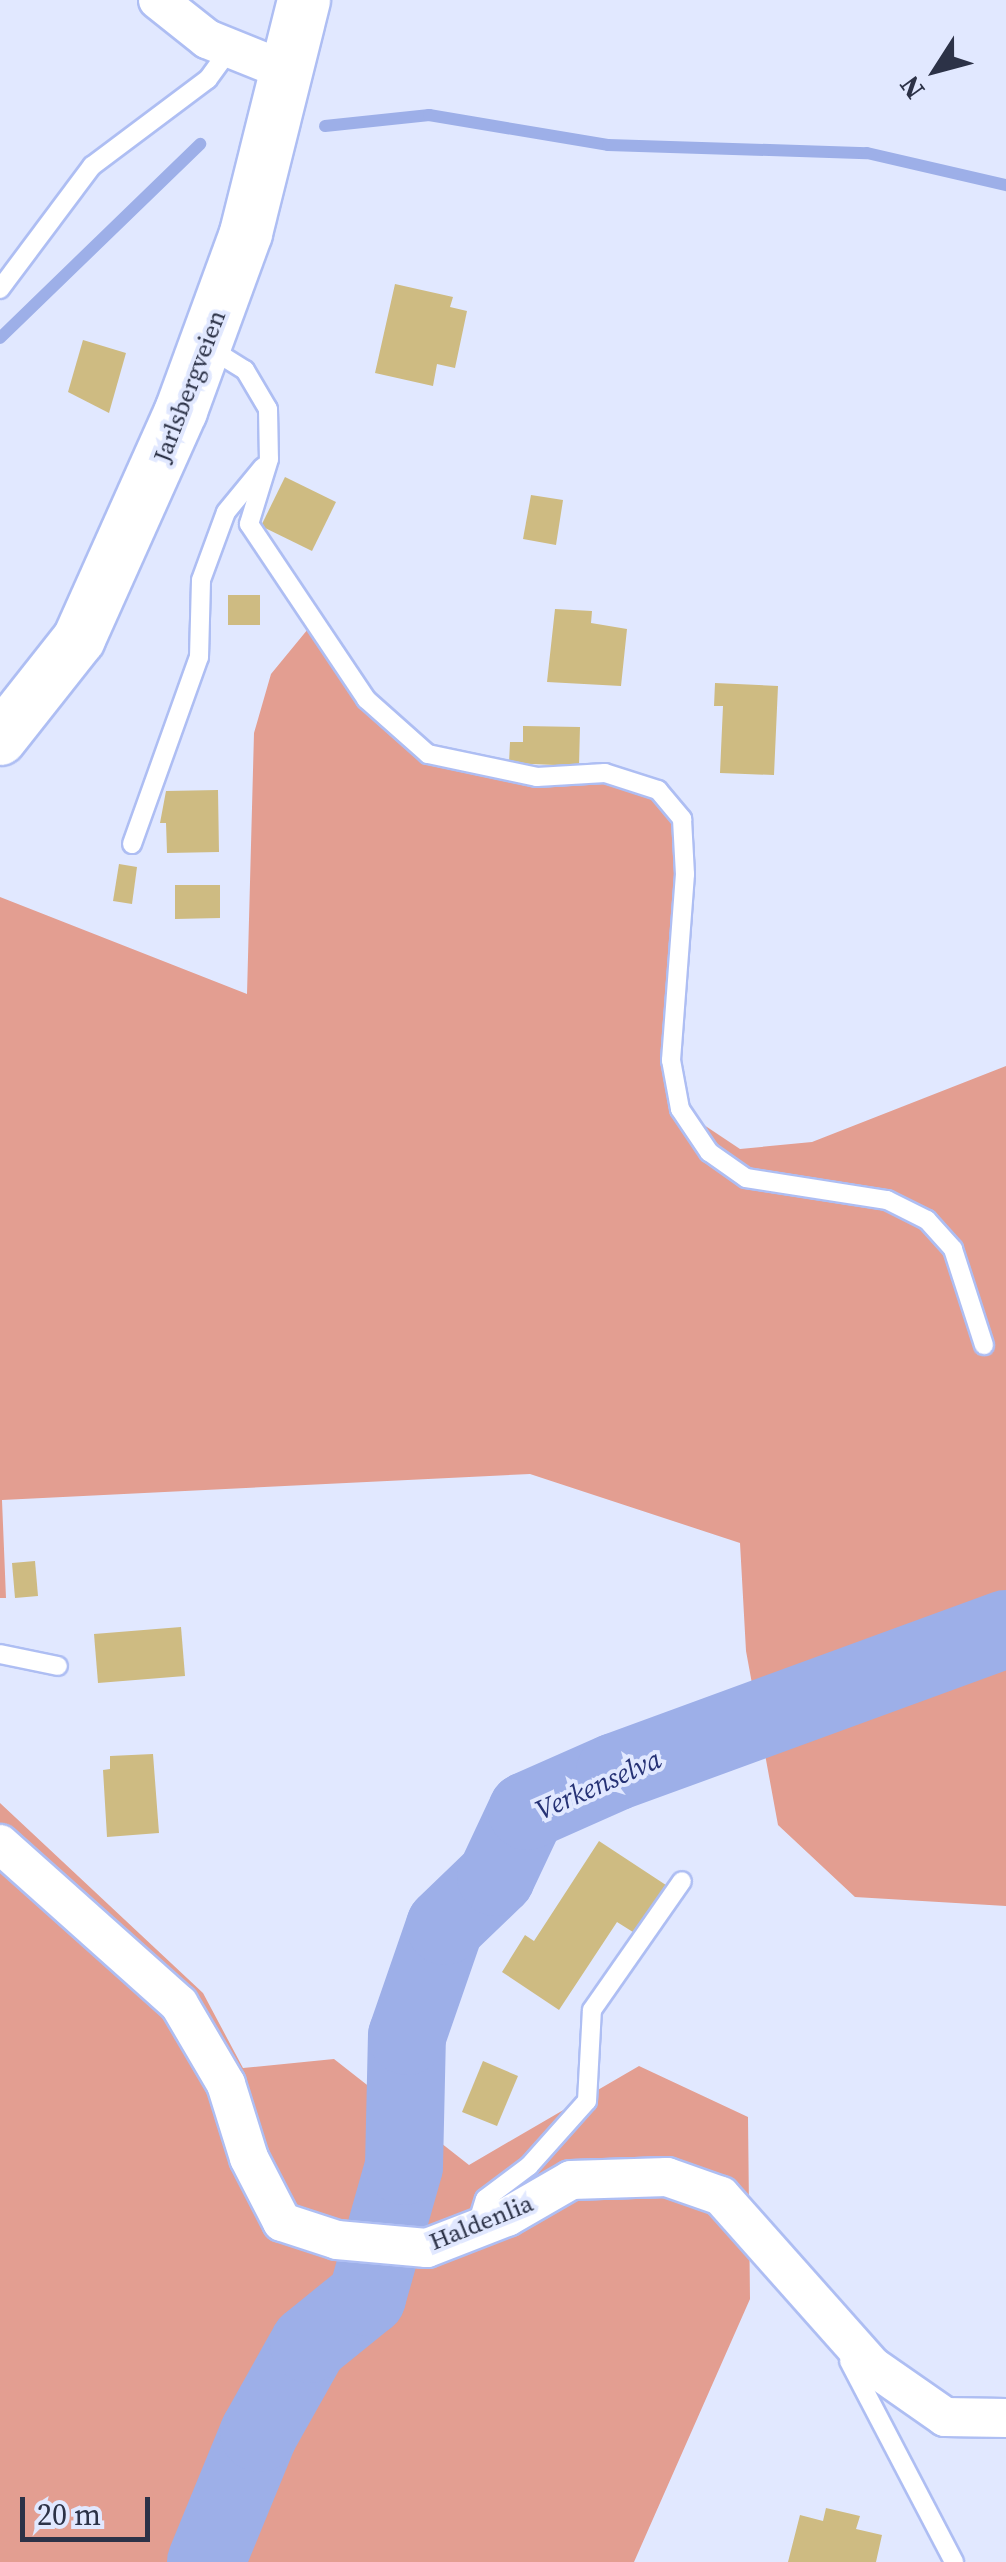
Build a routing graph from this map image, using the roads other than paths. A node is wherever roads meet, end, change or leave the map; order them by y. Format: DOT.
graph roads {
  1 [pos="158,0"];
  2 [pos="304,0"];
  3 [pos="229,50"];
  4 [pos="290,72"];
  5 [pos="0,289"];
  6 [pos="206,346"];
  7 [pos="269,459"];
  8 [pos="0,739"];
  9 [pos="132,844"];
  10 [pos="984,1344"];
  11 [pos="0,1654"];
  12 [pos="58,1666"];
  13 [pos="0,1844"];
  14 [pos="682,1881"];
  15 [pos="476,2228"];
  16 [pos="812,2301"];
  17 [pos="1006,2418"];
  18 [pos="954,2562"];
  1 -- 3 [label="street"];
  2 -- 4 [label="main road, Jarlsbergveien"];
  3 -- 4 [label="street"];
  3 -- 5 [label="lane"];
  4 -- 6 [label="main road, Jarlsbergveien"];
  6 -- 7 [label="lane"];
  6 -- 8 [label="main road, Jarlsbergveien"];
  7 -- 9 [label="lane"];
  7 -- 10 [label="lane"];
  11 -- 12 [label="lane"];
  13 -- 15 [label="street, Haldenlia"];
  14 -- 15 [label="lane"];
  15 -- 16 [label="street, Haldenlia"];
  16 -- 17 [label="street, Haldenlia"];
  16 -- 18 [label="lane"];
}
